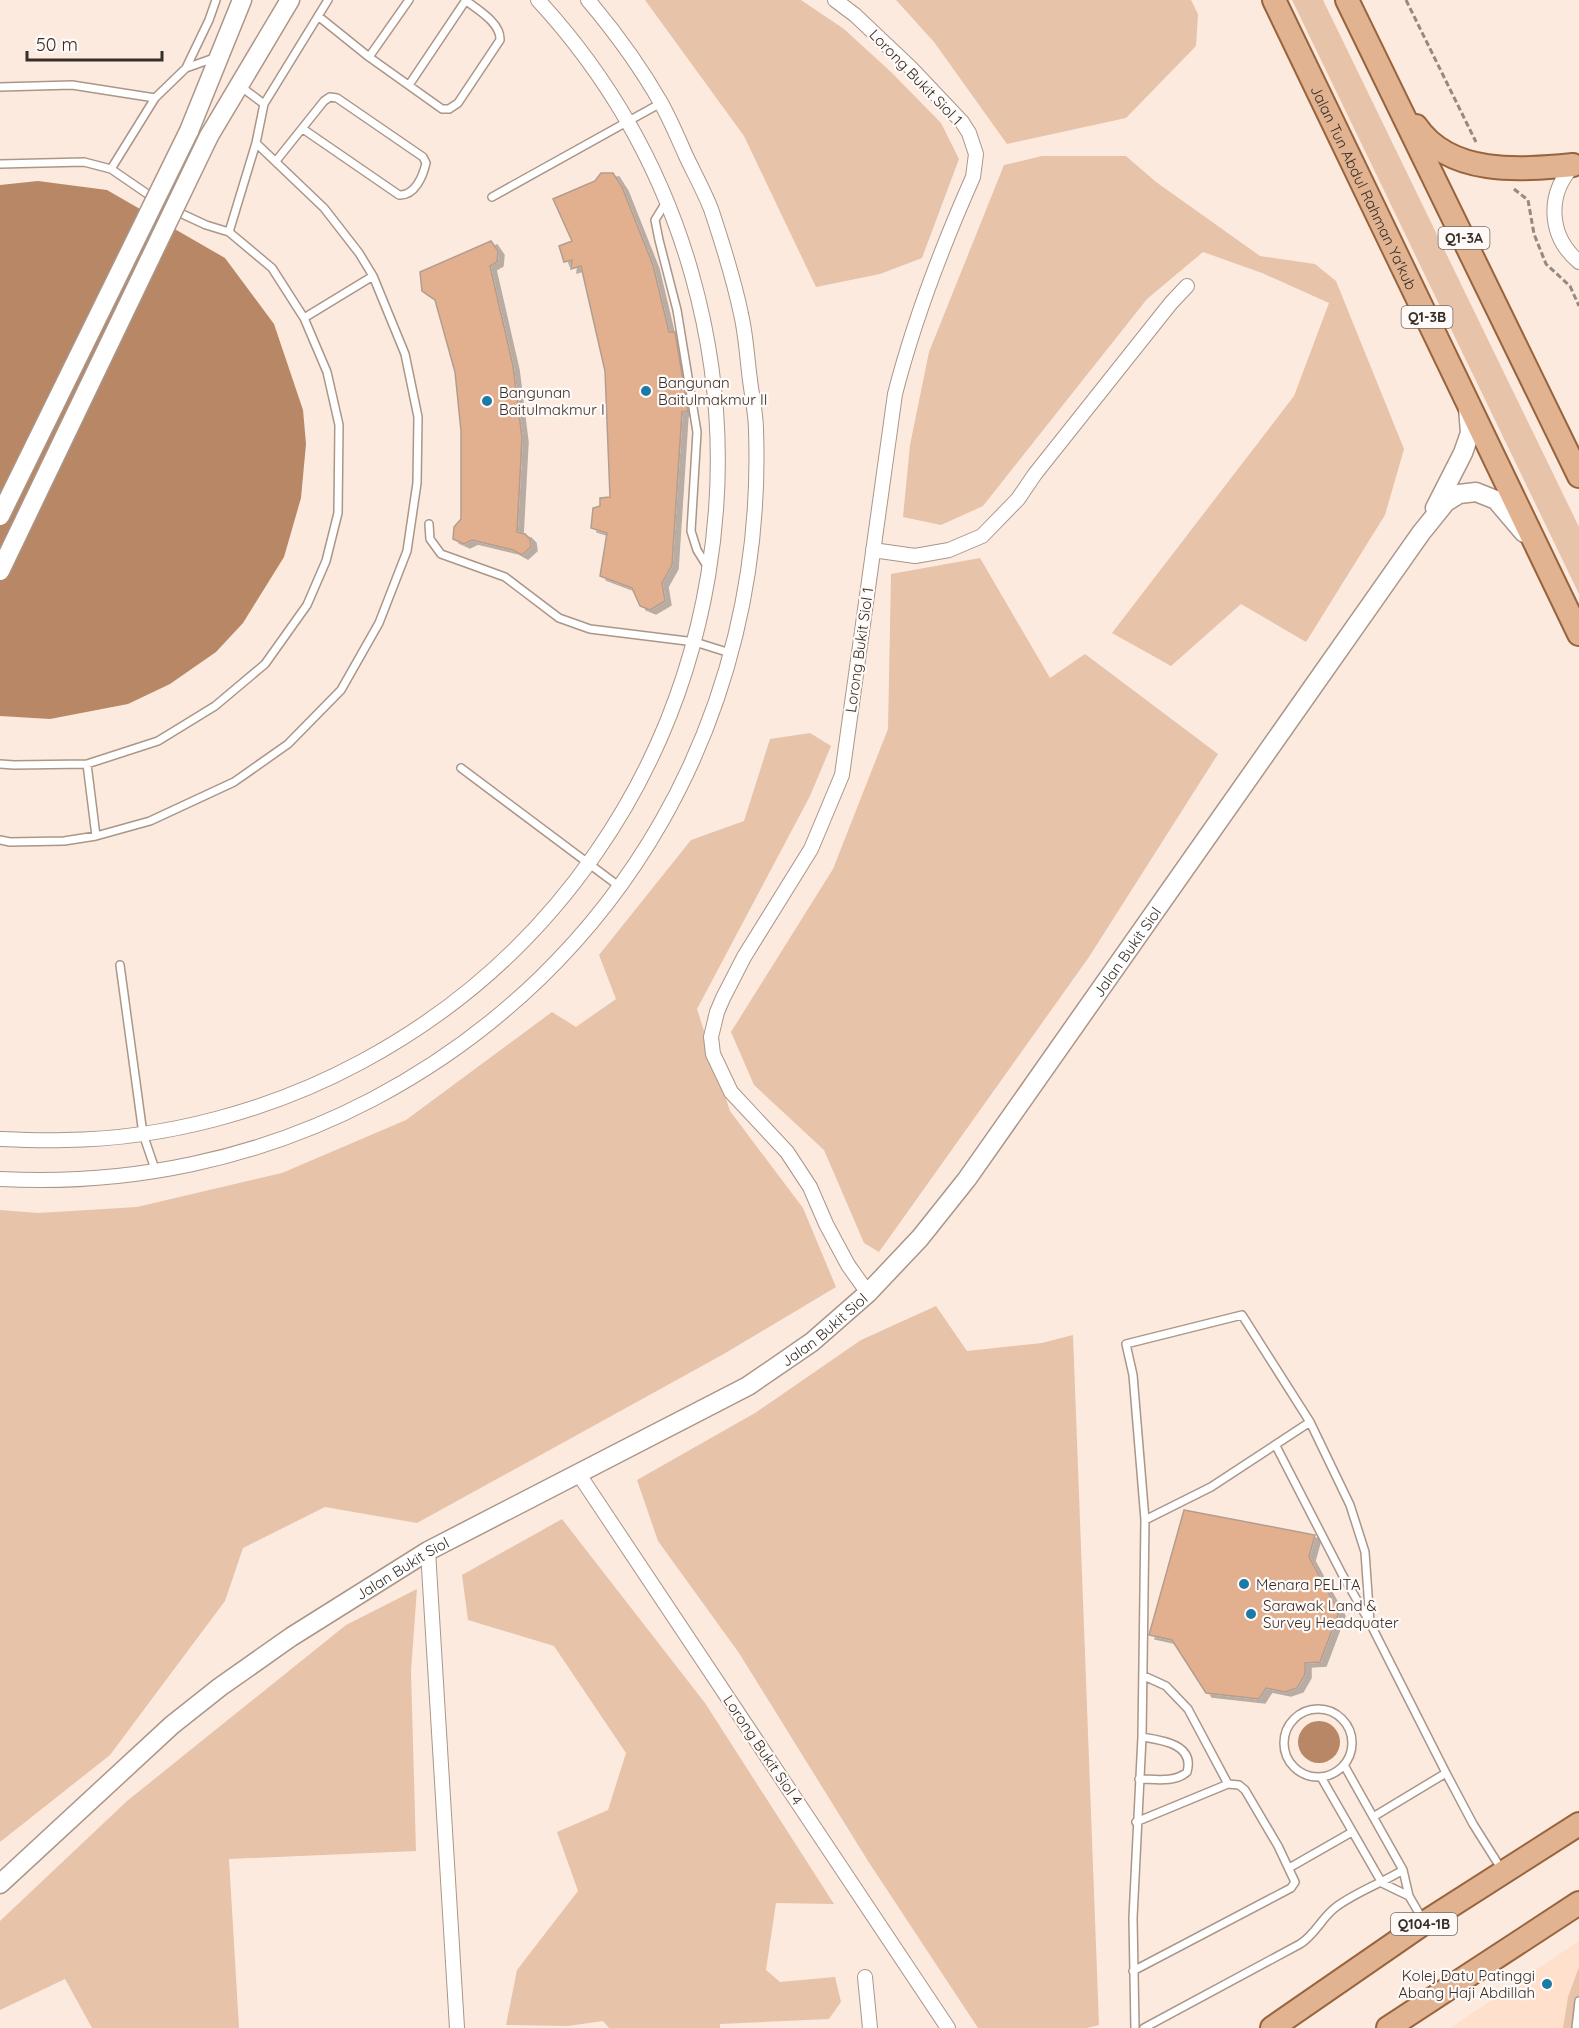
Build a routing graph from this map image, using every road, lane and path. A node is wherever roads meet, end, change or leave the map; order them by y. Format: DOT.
graph roads {
  1 [pos="216,0"];
  2 [pos="242,0"];
  3 [pos="290,0"];
  4 [pos="328,0"];
  5 [pos="409,0"];
  6 [pos="465,0"];
  7 [pos="538,0"];
  8 [pos="588,0"];
  9 [pos="835,0"];
  10 [pos="1274,0"];
  11 [pos="1347,0"];
  12 [pos="318,16"];
  13 [pos="219,56"];
  14 [pos="369,57"];
  15 [pos="186,68"];
  16 [pos="240,86"];
  17 [pos="409,86"];
  18 [pos="0,87"];
  19 [pos="1390,87"];
  20 [pos="155,98"];
  21 [pos="264,104"];
  22 [pos="661,104"];
  23 [pos="628,123"];
  24 [pos="303,129"];
  25 [pos="256,143"];
  26 [pos="276,161"];
  27 [pos="1576,163"];
  28 [pos="0,164"];
  29 [pos="111,169"];
  30 [pos="492,197"];
  31 [pos="666,200"];
  32 [pos="229,232"];
  33 [pos="1579,261"];
  34 [pos="373,276"];
  35 [pos="1187,286"];
  36 [pos="304,318"];
  37 [pos="1465,395"];
  38 [pos="1579,476"];
  39 [pos="0,516"];
  40 [pos="429,524"];
  41 [pos="1421,533"];
  42 [pos="873,550"];
  43 [pos="1540,556"];
  44 [pos="0,571"];
  45 [pos="710,571"];
  46 [pos="1579,634"];
  47 [pos="695,642"];
  48 [pos="732,653"];
  49 [pos="0,764"];
  50 [pos="87,764"];
  51 [pos="461,768"];
  52 [pos="96,836"];
  53 [pos="0,840"];
  54 [pos="588,864"];
  55 [pos="620,888"];
  56 [pos="120,965"];
  57 [pos="144,1134"];
  58 [pos="0,1139"];
  59 [pos="156,1172"];
  60 [pos="0,1179"];
  61 [pos="868,1293"];
  62 [pos="1310,1422"];
  63 [pos="1276,1446"];
  64 [pos="578,1473"];
  65 [pos="1145,1520"];
  66 [pos="428,1551"];
  67 [pos="1370,1623"];
  68 [pos="1144,1676"];
  69 [pos="1142,1737"];
  70 [pos="1344,1765"];
  71 [pos="1446,1773"];
  72 [pos="1321,1777"];
  73 [pos="1138,1779"];
  74 [pos="1228,1784"];
  75 [pos="1373,1817"];
  76 [pos="1136,1822"];
  77 [pos="1579,1824"];
  78 [pos="1352,1832"];
  79 [pos="1289,1868"];
  80 [pos="1403,1870"];
  81 [pos="1503,1872"];
  82 [pos="1382,1883"];
  83 [pos="0,1884"];
  84 [pos="1409,1896"];
  85 [pos="1579,1903"];
  86 [pos="1424,1923"];
  87 [pos="1133,1971"];
  88 [pos="865,1977"];
  89 [pos="1579,2001"];
  90 [pos="457,2028"];
  91 [pos="870,2028"];
  92 [pos="948,2028"];
  93 [pos="1135,2028"];
  94 [pos="1144,2028"];
  95 [pos="1272,2028"];
  96 [pos="1388,2028"];
  97 [pos="1576,2028"];
  1 -- 15 [label="lane"];
  2 -- 13 [label="street"];
  3 -- 16 [label="street"];
  4 -- 12 [label="lane"];
  5 -- 14 [label="lane"];
  6 -- 17 [label="lane"];
  6 -- 17 [label="lane"];
  7 -- 23 [label="street"];
  8 -- 22 [label="street"];
  9 -- 42 [label="street, Lorong Bukit Siol 1"];
  10 -- 37 [label="main road, Jalan Tun Abdul Rahman Ya'kub / Q1-3B"];
  11 -- 19 [label="main road, Q1-3A"];
  12 -- 14 [label="lane"];
  12 -- 21 [label="lane"];
  13 -- 15 [label="lane"];
  13 -- 39 [label="street, bridge"];
  14 -- 17 [label="lane"];
  15 -- 20 [label="lane"];
  16 -- 21 [label="lane"];
  16 -- 44 [label="street, bridge"];
  18 -- 20 [label="lane"];
  19 -- 27 [label="main road"];
  19 -- 38 [label="main road, Q1-3A"];
  20 -- 29 [label="lane"];
  21 -- 25 [label="lane"];
  22 -- 23 [label="lane"];
  22 -- 48 [label="street"];
  23 -- 30 [label="lane"];
  23 -- 31 [label="street"];
  24 -- 24 [label="lane"];
  24 -- 26 [label="lane"];
  25 -- 26 [label="lane"];
  25 -- 32 [label="lane"];
  26 -- 34 [label="lane"];
  27 -- 33 [label="street"];
  28 -- 29 [label="lane"];
  29 -- 32 [label="lane"];
  31 -- 45 [label="street"];
  31 -- 45 [label="lane"];
  32 -- 36 [label="lane"];
  34 -- 36 [label="lane"];
  34 -- 52 [label="lane"];
  35 -- 42 [label="street"];
  36 -- 50 [label="lane"];
  37 -- 41 [label="street"];
  37 -- 43 [label="main road, Jalan Tun Abdul Rahman Ya'kub / Q1-3B"];
  40 -- 47 [label="lane"];
  41 -- 43 [label="street"];
  41 -- 61 [label="street, Jalan Bukit Siol"];
  42 -- 61 [label="street, Lorong Bukit Siol 1"];
  43 -- 46 [label="main road, Jalan Tun Abdul Rahman Ya'kub / Q1-3B"];
  45 -- 47 [label="street"];
  47 -- 48 [label="lane"];
  47 -- 54 [label="street"];
  48 -- 55 [label="street"];
  49 -- 50 [label="lane"];
  50 -- 52 [label="lane"];
  51 -- 54 [label="lane"];
  52 -- 53 [label="lane"];
  54 -- 55 [label="lane"];
  54 -- 57 [label="street"];
  55 -- 59 [label="street"];
  56 -- 57 [label="lane"];
  57 -- 58 [label="street"];
  57 -- 59 [label="lane"];
  59 -- 60 [label="street"];
  61 -- 64 [label="street, Jalan Bukit Siol"];
  62 -- 63 [label="lane"];
  62 -- 65 [label="lane"];
  62 -- 67 [label="lane"];
  63 -- 65 [label="lane"];
  63 -- 67 [label="lane"];
  64 -- 66 [label="street, Jalan Bukit Siol"];
  64 -- 92 [label="street, Lorong Bukit Siol 4"];
  65 -- 68 [label="lane"];
  66 -- 83 [label="street, Jalan Bukit Siol"];
  66 -- 90 [label="street"];
  67 -- 71 [label="lane"];
  68 -- 69 [label="lane"];
  68 -- 74 [label="lane"];
  69 -- 73 [label="lane"];
  69 -- 73 [label="lane"];
  70 -- 72 [label="lane"];
  70 -- 72 [label="lane"];
  70 -- 75 [label="lane"];
  71 -- 75 [label="lane"];
  71 -- 81 [label="lane"];
  72 -- 78 [label="lane"];
  73 -- 76 [label="lane"];
  74 -- 76 [label="lane"];
  74 -- 79 [label="lane"];
  75 -- 80 [label="lane"];
  76 -- 87 [label="lane"];
  77 -- 81 [label="main road, Q104-1B"];
  78 -- 79 [label="lane"];
  78 -- 82 [label="lane"];
  79 -- 87 [label="lane"];
  80 -- 82 [label="lane"];
  80 -- 84 [label="lane"];
  81 -- 86 [label="main road, Q104-1B"];
  82 -- 84 [label="lane"];
  82 -- 94 [label="lane"];
  84 -- 86 [label="lane"];
  85 -- 96 [label="main road"];
  86 -- 95 [label="main road, Q104-1B"];
  87 -- 93 [label="lane"];
  88 -- 91 [label="street"];
  89 -- 97 [label="lane"];
}
